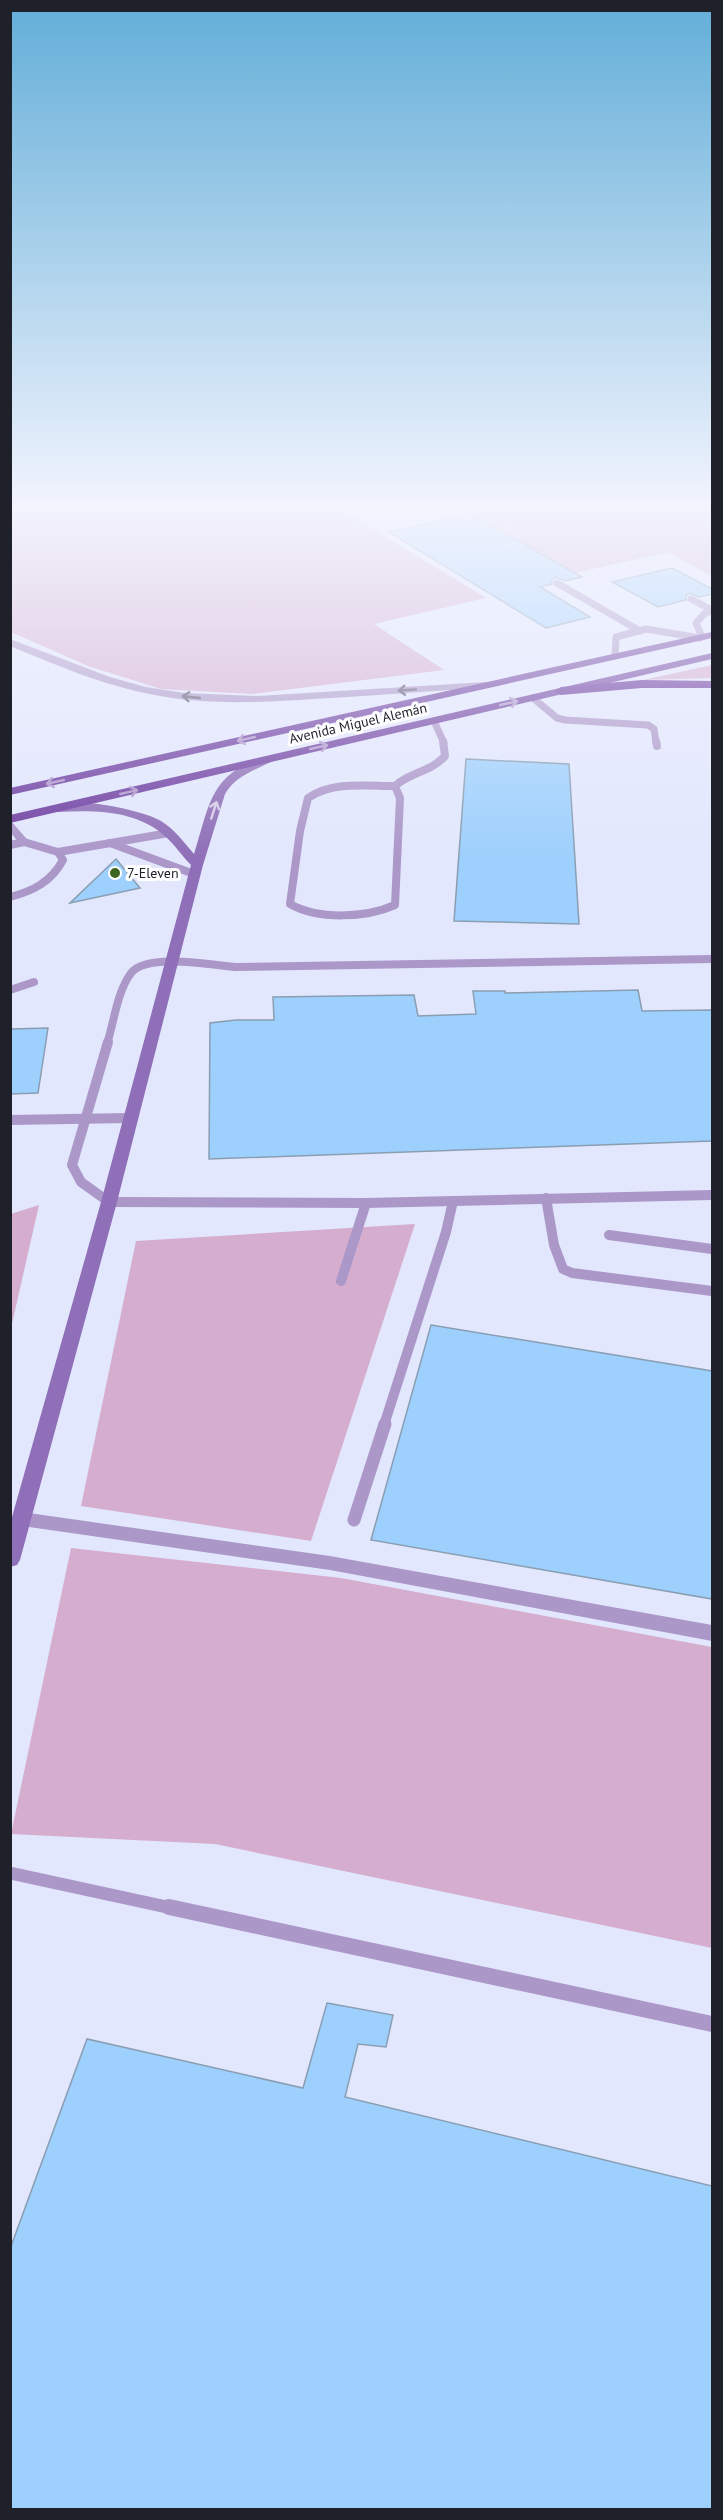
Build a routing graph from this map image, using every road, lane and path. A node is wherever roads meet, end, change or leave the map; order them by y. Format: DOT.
graph roads {
  1 [pos="624,622"];
  2 [pos="697,622"];
  3 [pos="640,631"];
  4 [pos="705,637"];
  5 [pos="10,642"];
  6 [pos="615,656"];
  7 [pos="712,656"];
  8 [pos="486,685"];
  9 [pos="712,685"];
  10 [pos="561,691"];
  11 [pos="533,698"];
  12 [pos="434,720"];
  13 [pos="657,746"];
  14 [pos="272,758"];
  15 [pos="395,786"];
  16 [pos="10,792"];
  17 [pos="58,808"];
  18 [pos="10,819"];
  19 [pos="10,826"];
  20 [pos="169,833"];
  21 [pos="24,842"];
  22 [pos="110,843"];
  23 [pos="10,845"];
  24 [pos="58,852"];
  25 [pos="195,870"];
  26 [pos="10,897"];
  27 [pos="712,959"];
  28 [pos="170,963"];
  29 [pos="34,982"];
  30 [pos="10,990"];
  31 [pos="130,1118"];
  32 [pos="85,1119"];
  33 [pos="10,1120"];
  34 [pos="712,1195"];
  35 [pos="546,1198"];
  36 [pos="453,1201"];
  37 [pos="109,1202"];
  38 [pos="366,1203"];
  39 [pos="609,1235"];
  40 [pos="712,1249"];
  41 [pos="340,1281"];
  42 [pos="712,1291"];
  43 [pos="22,1519"];
  44 [pos="354,1520"];
  45 [pos="10,1560"];
  46 [pos="712,1633"];
  47 [pos="10,1873"];
  48 [pos="712,2024"];
  1 -- 3 [label="lane"];
  2 -- 4 [label="lane"];
  3 -- 4 [label="lane"];
  3 -- 6 [label="lane"];
  4 -- 6 [label="highway, Avenida Miguel Alemán"];
  8 -- 5 [label="street, one-way"];
  6 -- 8 [label="highway, Avenida Miguel Alemán"];
  7 -- 10 [label="highway, Avenida Miguel Alemán"];
  8 -- 16 [label="highway, Avenida Miguel Alemán, one-way"];
  9 -- 10 [label="highway"];
  10 -- 11 [label="highway, Avenida Miguel Alemán"];
  12 -- 11 [label="highway, Avenida Miguel Alemán, one-way"];
  11 -- 13 [label="lane"];
  14 -- 12 [label="highway, Avenida Miguel Alemán, one-way"];
  12 -- 15 [label="lane"];
  17 -- 14 [label="highway, Avenida Miguel Alemán, one-way"];
  25 -- 14 [label="main road, one-way"];
  15 -- 15 [label="lane"];
  17 -- 18 [label="highway, Avenida Miguel Alemán"];
  17 -- 20 [label="main road"];
  19 -- 21 [label="lane"];
  20 -- 22 [label="lane"];
  20 -- 25 [label="main road"];
  21 -- 23 [label="lane"];
  21 -- 24 [label="lane"];
  22 -- 24 [label="lane"];
  22 -- 25 [label="lane"];
  24 -- 26 [label="lane"];
  25 -- 28 [label="main road"];
  27 -- 28 [label="lane"];
  28 -- 31 [label="main road"];
  28 -- 32 [label="lane"];
  29 -- 30 [label="lane"];
  31 -- 32 [label="lane"];
  31 -- 37 [label="main road"];
  32 -- 33 [label="lane"];
  32 -- 37 [label="lane"];
  34 -- 35 [label="street"];
  35 -- 36 [label="street"];
  35 -- 42 [label="lane"];
  36 -- 38 [label="street"];
  36 -- 44 [label="lane"];
  37 -- 38 [label="street"];
  37 -- 43 [label="main road"];
  38 -- 41 [label="lane"];
  39 -- 40 [label="lane"];
  43 -- 45 [label="main road"];
  43 -- 46 [label="street"];
  47 -- 48 [label="lane"];
}
